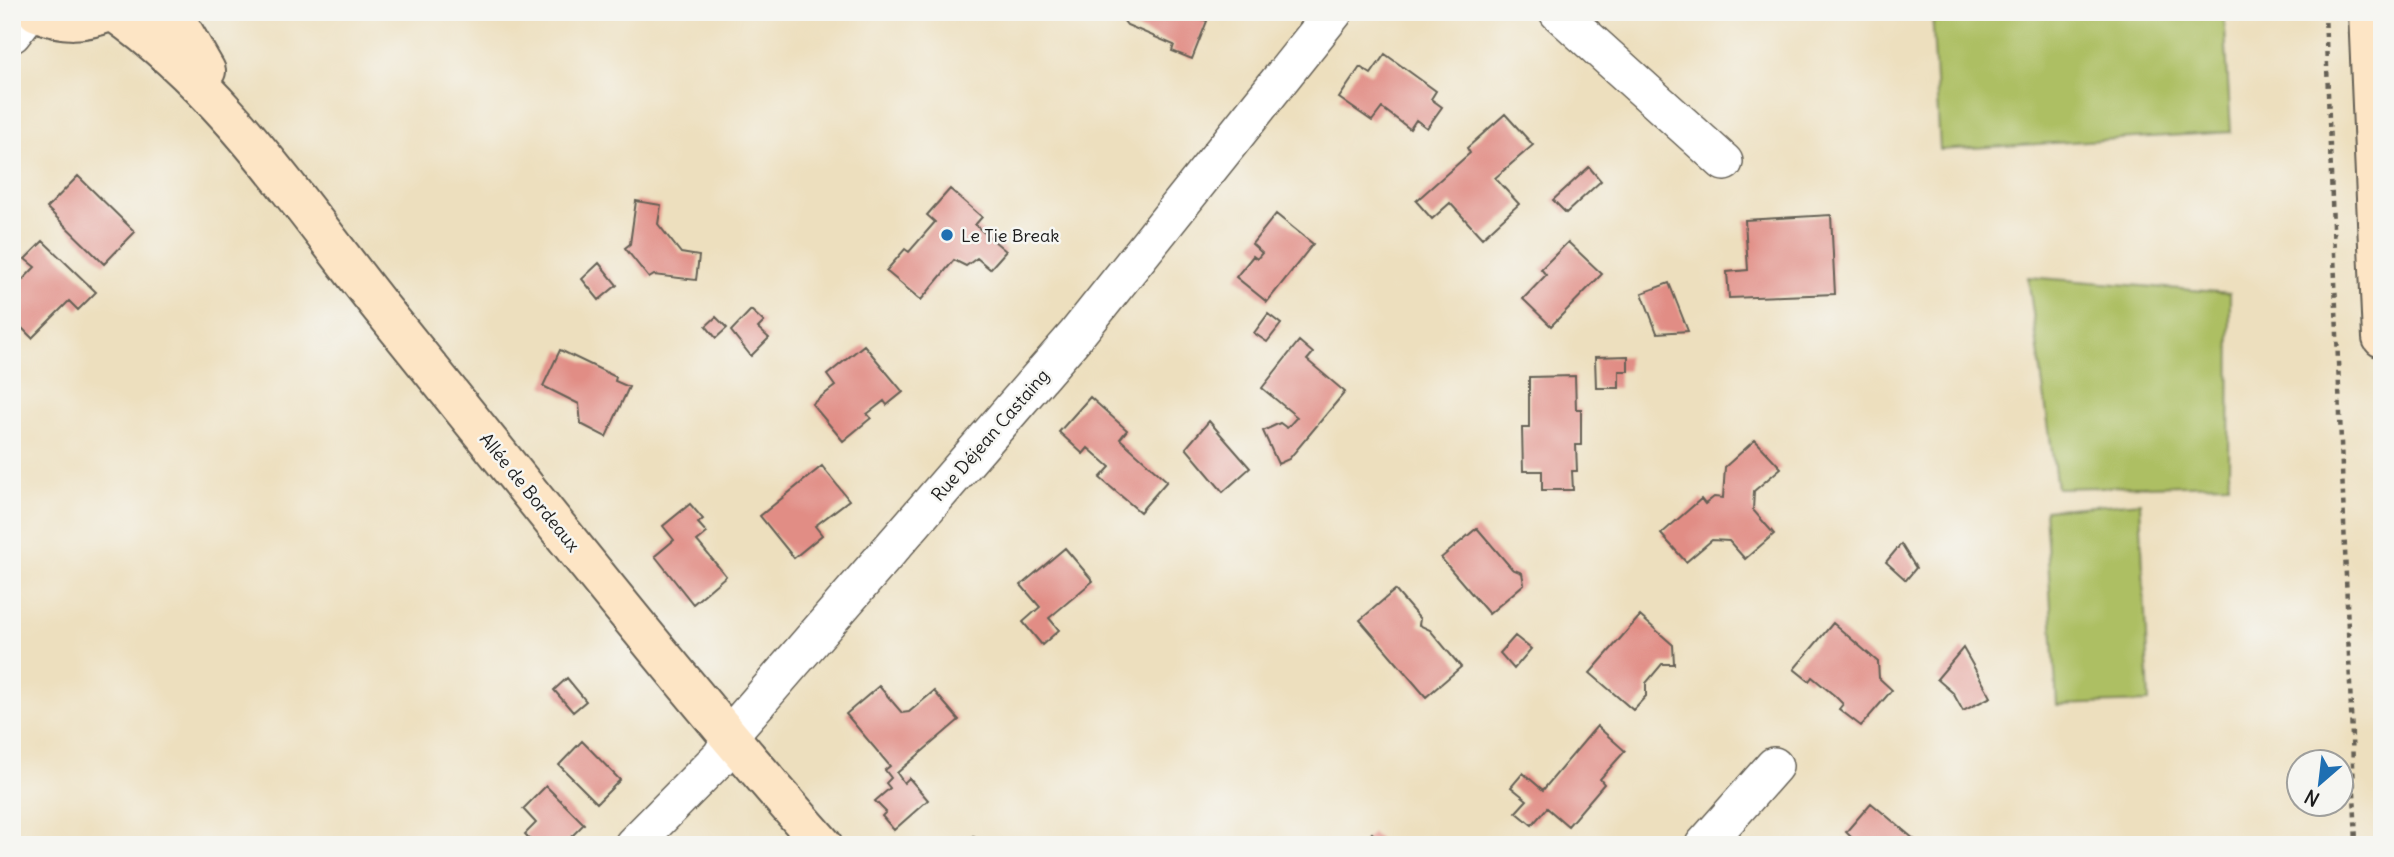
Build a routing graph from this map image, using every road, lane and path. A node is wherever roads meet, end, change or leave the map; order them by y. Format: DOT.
graph roads {
  1 [pos="29,12"];
  2 [pos="37,12"];
  3 [pos="112,12"];
  4 [pos="172,12"];
  5 [pos="1334,12"];
  6 [pos="1558,12"];
  7 [pos="2325,12"];
  8 [pos="2368,12"];
  9 [pos="12,34"];
  10 [pos="244,132"];
  11 [pos="1724,162"];
  12 [pos="2382,338"];
  13 [pos="730,741"];
  14 [pos="1774,766"];
  15 [pos="633,845"];
  16 [pos="823,845"];
  17 [pos="1704,845"];
  18 [pos="2356,845"];
  1 -- 9 [label="street"];
  2 -- 3 [label="main road"];
  3 -- 10 [label="main road, Allée de Bordeaux"];
  4 -- 10 [label="main road, Allée de Bordeaux"];
  5 -- 13 [label="street, Rue Déjean Castaing"];
  6 -- 11 [label="street"];
  7 -- 18 [label="path"];
  8 -- 12 [label="main road"];
  10 -- 13 [label="main road, Allée de Bordeaux"];
  13 -- 15 [label="street, Rue Déjean Castaing"];
  13 -- 16 [label="main road, Allée de Bordeaux"];
  14 -- 17 [label="street"];
}
